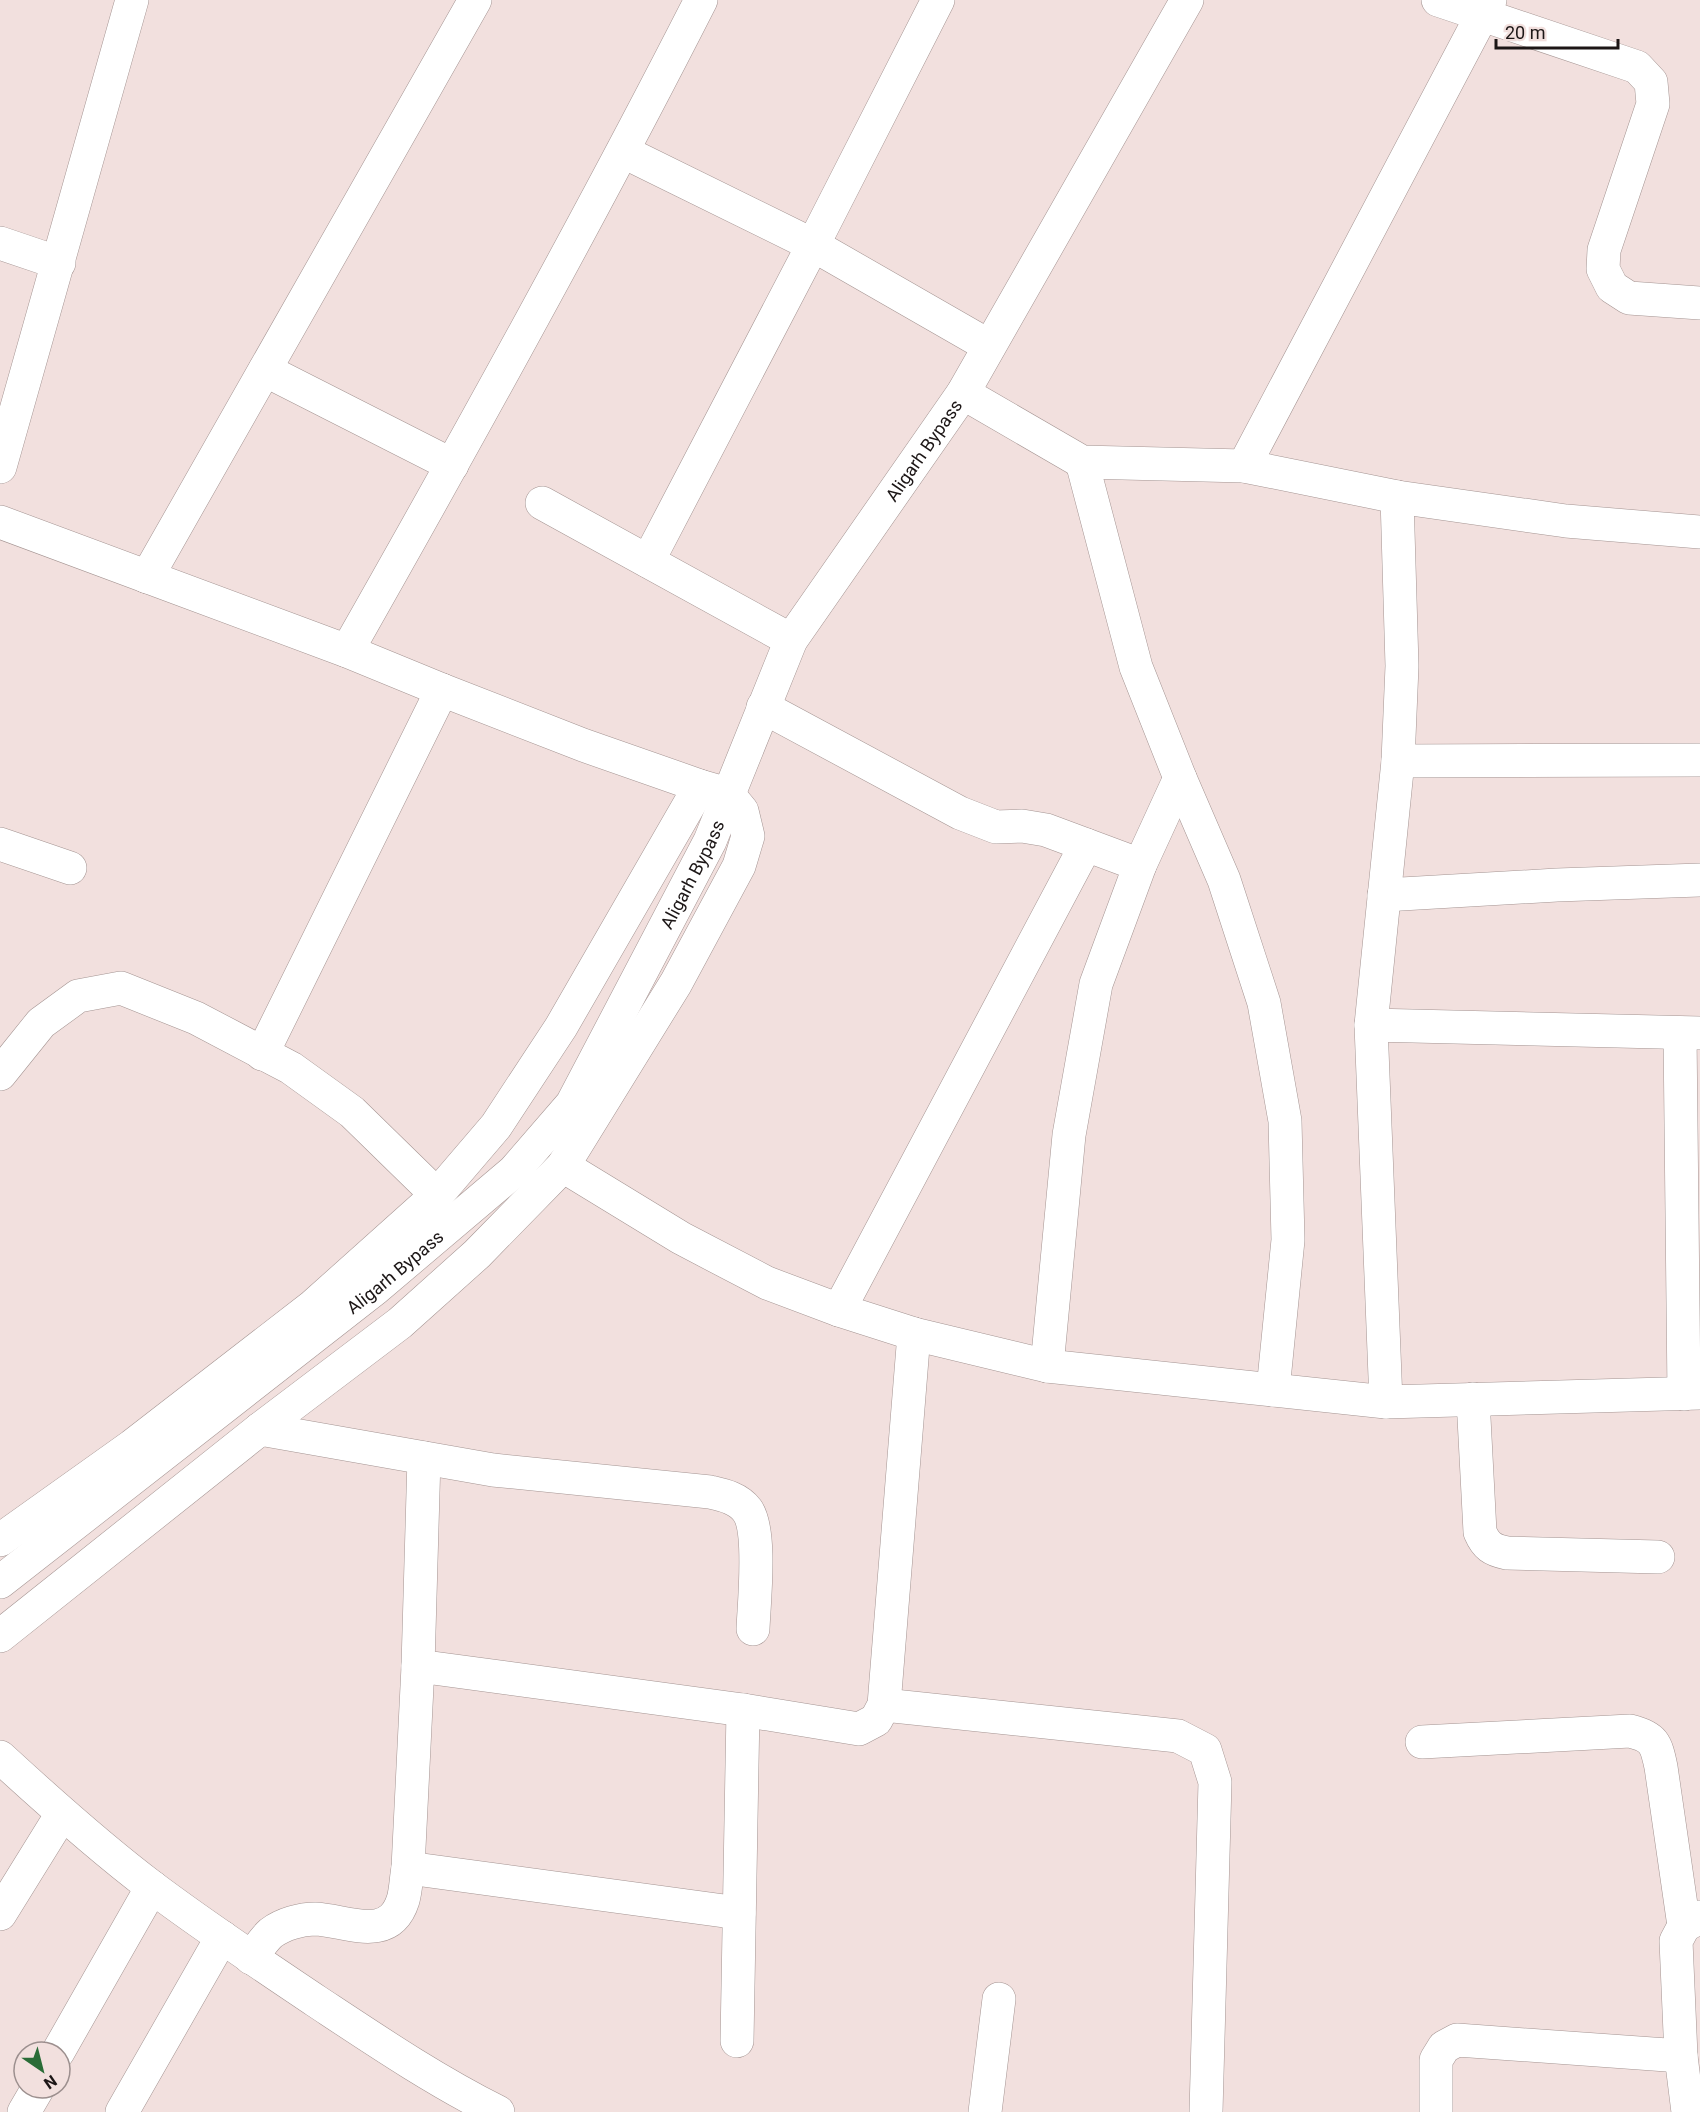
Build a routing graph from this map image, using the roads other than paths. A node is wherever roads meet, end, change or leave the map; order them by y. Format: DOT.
graph roads {
  1 [pos="475,0"];
  2 [pos="701,0"];
  3 [pos="938,0"];
  4 [pos="1188,0"];
  5 [pos="1438,0"];
  6 [pos="123,2"];
  7 [pos="1486,7"];
  8 [pos="624,152"];
  9 [pos="0,243"];
  10 [pos="813,245"];
  11 [pos="59,263"];
  12 [pos="1700,303"];
  13 [pos="989,346"];
  14 [pos="265,370"];
  15 [pos="963,393"];
  16 [pos="1082,462"];
  17 [pos="452,465"];
  18 [pos="0,466"];
  19 [pos="1244,466"];
  20 [pos="1397,497"];
  21 [pos="542,503"];
  22 [pos="0,522"];
  23 [pos="1700,532"];
  24 [pos="648,561"];
  25 [pos="147,577"];
  26 [pos="791,640"];
  27 [pos="347,651"];
  28 [pos="442,690"];
  29 [pos="763,707"];
  30 [pos="1700,760"];
  31 [pos="1398,762"];
  32 [pos="1180,778"];
  33 [pos="714,790"];
  34 [pos="0,844"];
  35 [pos="1086,845"];
  36 [pos="1140,865"];
  37 [pos="70,868"];
  38 [pos="1700,880"];
  39 [pos="1384,895"];
  40 [pos="1371,1025"];
  41 [pos="1690,1033"];
  42 [pos="262,1054"];
  43 [pos="0,1074"];
  44 [pos="563,1166"];
  45 [pos="437,1195"];
  46 [pos="839,1310"];
  47 [pos="914,1334"];
  48 [pos="1047,1366"];
  49 [pos="1273,1390"];
  50 [pos="1692,1393"];
  51 [pos="1473,1399"];
  52 [pos="1386,1402"];
  53 [pos="260,1429"];
  54 [pos="424,1458"];
  55 [pos="0,1540"];
  56 [pos="1658,1557"];
  57 [pos="0,1582"];
  58 [pos="753,1629"];
  59 [pos="0,1636"];
  60 [pos="418,1666"];
  61 [pos="884,1705"];
  62 [pos="743,1710"];
  63 [pos="1422,1742"];
  64 [pos="0,1757"];
  65 [pos="62,1814"];
  66 [pos="408,1868"];
  67 [pos="152,1887"];
  68 [pos="739,1913"];
  69 [pos="0,1914"];
  70 [pos="1692,1922"];
  71 [pos="222,1937"];
  72 [pos="251,1958"];
  73 [pos="999,1999"];
  74 [pos="65,2040"];
  75 [pos="737,2041"];
  76 [pos="1681,2056"];
  77 [pos="458,2102"];
  78 [pos="122,2112"];
  79 [pos="498,2112"];
  80 [pos="985,2112"];
  81 [pos="1206,2112"];
  82 [pos="1436,2112"];
  83 [pos="1688,2112"];
  1 -- 14 [label="street"];
  2 -- 8 [label="street"];
  3 -- 10 [label="street"];
  4 -- 13 [label="street, Aligarh Bypass"];
  5 -- 7 [label="street"];
  6 -- 11 [label="street"];
  7 -- 12 [label="street"];
  7 -- 19 [label="street"];
  8 -- 10 [label="street"];
  8 -- 17 [label="street"];
  9 -- 11 [label="street"];
  10 -- 13 [label="street"];
  10 -- 24 [label="street"];
  11 -- 18 [label="street"];
  13 -- 15 [label="street, Aligarh Bypass"];
  14 -- 17 [label="street"];
  14 -- 25 [label="street"];
  15 -- 16 [label="street"];
  15 -- 26 [label="street, Aligarh Bypass"];
  16 -- 19 [label="street"];
  16 -- 32 [label="street"];
  17 -- 27 [label="street"];
  19 -- 20 [label="street"];
  20 -- 23 [label="street"];
  20 -- 31 [label="street"];
  21 -- 24 [label="street"];
  22 -- 25 [label="street"];
  24 -- 26 [label="street"];
  25 -- 27 [label="street"];
  26 -- 29 [label="street, Aligarh Bypass"];
  27 -- 28 [label="street"];
  28 -- 33 [label="street"];
  28 -- 42 [label="street"];
  29 -- 33 [label="street, Aligarh Bypass"];
  29 -- 35 [label="street"];
  30 -- 31 [label="street"];
  31 -- 39 [label="street"];
  32 -- 36 [label="street"];
  32 -- 49 [label="street"];
  33 -- 44 [label="street"];
  33 -- 45 [label="street"];
  33 -- 57 [label="street, Aligarh Bypass"];
  34 -- 37 [label="street"];
  35 -- 36 [label="street"];
  35 -- 46 [label="street"];
  36 -- 48 [label="street"];
  38 -- 39 [label="street"];
  39 -- 40 [label="street"];
  40 -- 41 [label="street"];
  40 -- 52 [label="street"];
  41 -- 50 [label="street"];
  42 -- 43 [label="street"];
  42 -- 45 [label="street"];
  44 -- 46 [label="street"];
  44 -- 53 [label="street"];
  45 -- 55 [label="street"];
  46 -- 47 [label="street"];
  47 -- 48 [label="street"];
  47 -- 61 [label="street"];
  48 -- 49 [label="street"];
  49 -- 52 [label="street"];
  50 -- 51 [label="street"];
  51 -- 52 [label="street"];
  51 -- 56 [label="street"];
  53 -- 54 [label="street"];
  53 -- 59 [label="street"];
  54 -- 58 [label="street"];
  54 -- 60 [label="street"];
  60 -- 62 [label="street"];
  60 -- 66 [label="street"];
  61 -- 62 [label="street"];
  61 -- 81 [label="street"];
  62 -- 68 [label="street"];
  63 -- 70 [label="street"];
  64 -- 65 [label="street"];
  65 -- 67 [label="street"];
  65 -- 69 [label="street"];
  66 -- 68 [label="street"];
  66 -- 72 [label="street"];
  67 -- 71 [label="street"];
  67 -- 74 [label="street"];
  68 -- 75 [label="street"];
  70 -- 76 [label="street"];
  71 -- 72 [label="street"];
  71 -- 78 [label="street"];
  72 -- 77 [label="street"];
  73 -- 80 [label="street"];
  76 -- 82 [label="street"];
  76 -- 83 [label="street"];
  77 -- 79 [label="street"];
}
